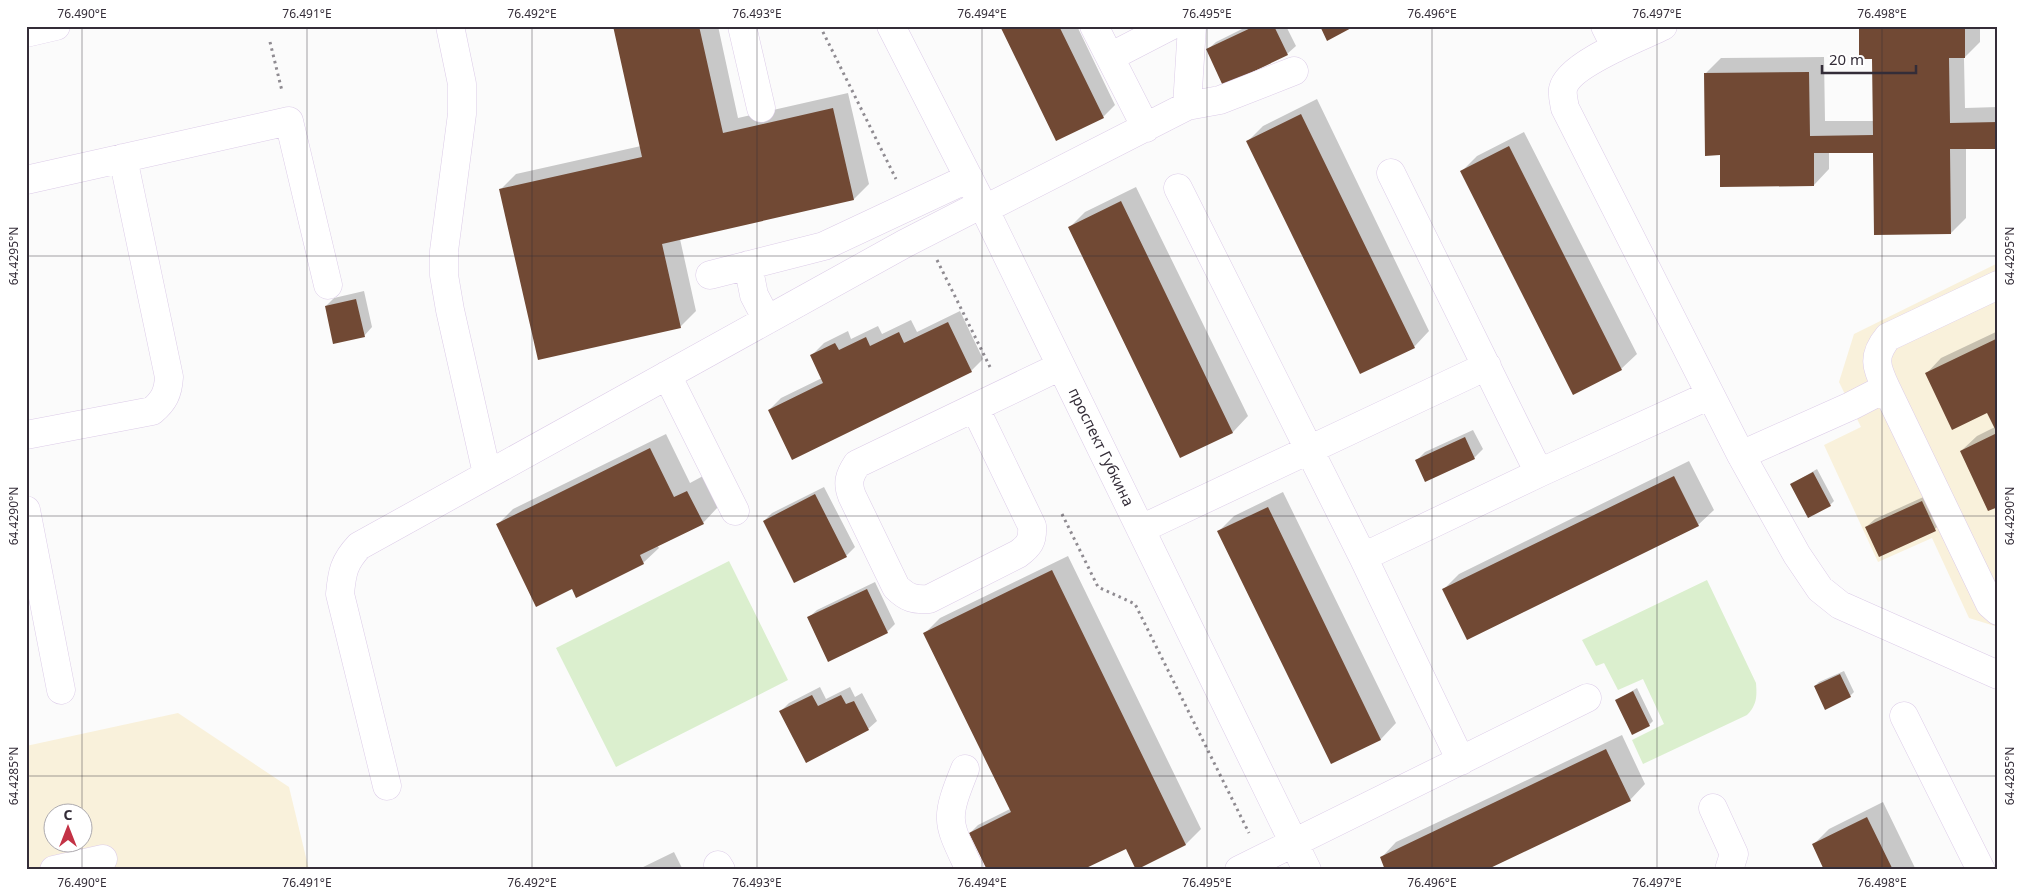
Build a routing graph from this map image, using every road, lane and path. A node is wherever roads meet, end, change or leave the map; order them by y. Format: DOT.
graph roads {
  1 [pos="56,26"];
  2 [pos="450,26"];
  3 [pos="742,26"];
  4 [pos="820,26"];
  5 [pos="891,26"];
  6 [pos="1094,26"];
  7 [pos="1170,26"];
  8 [pos="1192,26"];
  9 [pos="1663,26"];
  10 [pos="26,33"];
  11 [pos="1610,37"];
  12 [pos="270,42"];
  13 [pos="1110,57"];
  14 [pos="1294,71"];
  15 [pos="1187,106"];
  16 [pos="761,108"];
  17 [pos="289,121"];
  18 [pos="1146,128"];
  19 [pos="123,158"];
  20 [pos="1391,173"];
  21 [pos="969,178"];
  22 [pos="26,180"];
  23 [pos="1178,188"];
  24 [pos="910,206"];
  25 [pos="984,206"];
  26 [pos="925,234"];
  27 [pos="748,266"];
  28 [pos="710,275"];
  29 [pos="328,285"];
  30 [pos="1998,285"];
  31 [pos="767,320"];
  32 [pos="1061,366"];
  33 [pos="1487,366"];
  34 [pos="667,375"];
  35 [pos="1886,388"];
  36 [pos="1003,394"];
  37 [pos="1710,395"];
  38 [pos="974,408"];
  39 [pos="26,435"];
  40 [pos="1310,451"];
  41 [pos="1741,455"];
  42 [pos="1539,473"];
  43 [pos="487,474"];
  44 [pos="1059,508"];
  45 [pos="26,510"];
  46 [pos="735,511"];
  47 [pos="1141,530"];
  48 [pos="1363,557"];
  49 [pos="1998,610"];
  50 [pos="1998,675"];
  51 [pos="61,690"];
  52 [pos="1587,698"];
  53 [pos="1904,716"];
  54 [pos="1461,761"];
  55 [pos="965,769"];
  56 [pos="387,786"];
  57 [pos="1713,808"];
  58 [pos="1293,843"];
  59 [pos="103,858"];
  60 [pos="1250,864"];
  61 [pos="1735,865"];
  62 [pos="54,870"];
  63 [pos="970,870"];
  64 [pos="1306,870"];
  65 [pos="1981,870"];
  1 -- 10 [label="street"];
  2 -- 43 [label="street"];
  3 -- 16 [label="street"];
  4 -- 24 [label="path"];
  5 -- 21 [label="street, проспект Губкина"];
  6 -- 13 [label="street"];
  7 -- 13 [label="street"];
  8 -- 15 [label="street"];
  9 -- 11 [label="street"];
  11 -- 37 [label="street"];
  12 -- 17 [label="path"];
  13 -- 18 [label="street"];
  14 -- 15 [label="street"];
  15 -- 18 [label="street"];
  17 -- 19 [label="street"];
  17 -- 29 [label="street"];
  18 -- 25 [label="street"];
  19 -- 22 [label="street"];
  19 -- 39 [label="street"];
  20 -- 33 [label="street"];
  21 -- 24 [label="street"];
  21 -- 25 [label="street, проспект Губкина"];
  23 -- 40 [label="street"];
  24 -- 27 [label="street"];
  25 -- 26 [label="street"];
  25 -- 32 [label="street, проспект Губкина"];
  26 -- 31 [label="street"];
  26 -- 36 [label="path"];
  27 -- 28 [label="street"];
  27 -- 31 [label="street"];
  30 -- 35 [label="street"];
  31 -- 34 [label="street"];
  32 -- 36 [label="street"];
  32 -- 47 [label="street, проспект Губкина"];
  33 -- 40 [label="street"];
  33 -- 42 [label="street"];
  34 -- 43 [label="street"];
  34 -- 46 [label="street"];
  35 -- 41 [label="street"];
  35 -- 49 [label="street"];
  36 -- 38 [label="street"];
  37 -- 41 [label="street"];
  37 -- 42 [label="street"];
  38 -- 38 [label="street"];
  40 -- 47 [label="street"];
  40 -- 48 [label="street"];
  41 -- 50 [label="street"];
  42 -- 48 [label="street"];
  43 -- 56 [label="street"];
  44 -- 60 [label="path"];
  45 -- 51 [label="street"];
  47 -- 58 [label="street, проспект Губкина"];
  48 -- 54 [label="street"];
  52 -- 54 [label="street"];
  53 -- 65 [label="street"];
  54 -- 58 [label="street"];
  55 -- 63 [label="street"];
  57 -- 61 [label="street"];
  58 -- 60 [label="street"];
  58 -- 64 [label="street, проспект Губкина"];
  59 -- 62 [label="street"];
}
